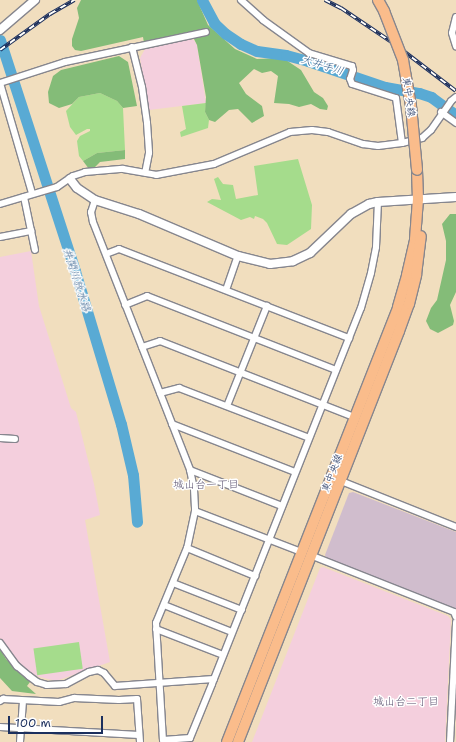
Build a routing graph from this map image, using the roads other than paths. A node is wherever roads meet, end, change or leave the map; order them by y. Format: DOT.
graph roads {
  1 [pos="35,0"];
  2 [pos="242,0"];
  3 [pos="378,0"];
  4 [pos="456,16"];
  5 [pos="3,27"];
  6 [pos="206,32"];
  7 [pos="456,46"];
  8 [pos="132,47"];
  9 [pos="1,83"];
  10 [pos="456,97"];
  11 [pos="441,112"];
  12 [pos="456,123"];
  13 [pos="402,143"];
  14 [pos="145,173"];
  15 [pos="70,179"];
  16 [pos="35,193"];
  17 [pos="24,197"];
  18 [pos="456,197"];
  19 [pos="418,199"];
  20 [pos="96,200"];
  21 [pos="378,202"];
  22 [pos="0,204"];
  23 [pos="31,231"];
  24 [pos="0,237"];
  25 [pos="35,250"];
  26 [pos="106,254"];
  27 [pos="238,256"];
  28 [pos="226,290"];
  29 [pos="125,305"];
  30 [pos="267,306"];
  31 [pos="254,338"];
  32 [pos="349,338"];
  33 [pos="142,347"];
  34 [pos="336,370"];
  35 [pos="241,373"];
  36 [pos="160,393"];
  37 [pos="322,403"];
  38 [pos="227,406"];
  39 [pos="354,417"];
  40 [pos="172,424"];
  41 [pos="0,438"];
  42 [pos="309,438"];
  43 [pos="15,439"];
  44 [pos="190,470"];
  45 [pos="295,472"];
  46 [pos="341,481"];
  47 [pos="282,506"];
  48 [pos="195,511"];
  49 [pos="456,527"];
  50 [pos="269,540"];
  51 [pos="187,548"];
  52 [pos="306,554"];
  53 [pos="255,576"];
  54 [pos="173,582"];
  55 [pos="164,605"];
  56 [pos="242,610"];
  57 [pos="456,617"];
  58 [pos="456,622"];
  59 [pos="156,629"];
  60 [pos="232,632"];
  61 [pos="0,643"];
  62 [pos="223,655"];
  63 [pos="214,680"];
  64 [pos="159,683"];
  65 [pos="0,701"];
  66 [pos="22,701"];
  67 [pos="0,727"];
  68 [pos="21,729"];
  69 [pos="139,735"];
  70 [pos="20,742"];
  71 [pos="140,742"];
  72 [pos="227,742"];
  73 [pos="238,742"];
  74 [pos="450,742"];
  1 -- 5 [label="street"];
  2 -- 13 [label="street"];
  3 -- 19 [label="highway, 東中央線, bridge"];
  4 -- 7 [label="street"];
  6 -- 8 [label="street"];
  8 -- 9 [label="street"];
  8 -- 14 [label="street"];
  9 -- 16 [label="street"];
  10 -- 11 [label="street"];
  11 -- 12 [label="street"];
  11 -- 13 [label="street"];
  13 -- 14 [label="street"];
  14 -- 15 [label="street"];
  15 -- 16 [label="street"];
  15 -- 20 [label="street"];
  16 -- 17 [label="street"];
  17 -- 22 [label="street"];
  17 -- 23 [label="street"];
  18 -- 19 [label="street"];
  19 -- 21 [label="street"];
  19 -- 39 [label="highway, 東中央線"];
  19 -- 46 [label="highway, 東中央線"];
  20 -- 26 [label="street"];
  20 -- 27 [label="street"];
  21 -- 27 [label="street"];
  21 -- 32 [label="street"];
  23 -- 24 [label="street"];
  23 -- 25 [label="street"];
  26 -- 28 [label="street"];
  26 -- 29 [label="street"];
  27 -- 28 [label="street"];
  28 -- 30 [label="street"];
  29 -- 31 [label="street"];
  29 -- 33 [label="street"];
  30 -- 31 [label="street"];
  30 -- 32 [label="street"];
  31 -- 34 [label="street"];
  31 -- 35 [label="street"];
  32 -- 34 [label="street"];
  33 -- 35 [label="street"];
  33 -- 36 [label="street"];
  34 -- 37 [label="street"];
  35 -- 37 [label="street"];
  35 -- 38 [label="street"];
  36 -- 38 [label="street"];
  36 -- 40 [label="street"];
  37 -- 39 [label="street"];
  37 -- 42 [label="street"];
  38 -- 42 [label="street"];
  39 -- 52 [label="highway, 東中央線"];
  40 -- 44 [label="street"];
  40 -- 45 [label="street"];
  41 -- 43 [label="street"];
  42 -- 45 [label="street"];
  44 -- 47 [label="street"];
  44 -- 48 [label="street"];
  45 -- 47 [label="street"];
  46 -- 49 [label="street"];
  46 -- 52 [label="highway, 東中央線"];
  47 -- 50 [label="street"];
  48 -- 50 [label="street"];
  48 -- 51 [label="street"];
  50 -- 52 [label="street"];
  50 -- 53 [label="street"];
  51 -- 53 [label="street"];
  51 -- 54 [label="street"];
  52 -- 57 [label="street"];
  52 -- 72 [label="highway, 東中央線"];
  52 -- 73 [label="highway, 東中央線"];
  53 -- 56 [label="street"];
  54 -- 55 [label="street"];
  54 -- 56 [label="street"];
  55 -- 59 [label="street"];
  55 -- 60 [label="street"];
  56 -- 60 [label="street"];
  58 -- 74 [label="street"];
  59 -- 62 [label="street"];
  59 -- 64 [label="street"];
  60 -- 62 [label="street"];
  61 -- 64 [label="street"];
  62 -- 63 [label="street"];
  63 -- 64 [label="street"];
  63 -- 64 [label="street"];
  65 -- 66 [label="street"];
  66 -- 68 [label="street"];
  66 -- 69 [label="street"];
  67 -- 68 [label="street"];
  68 -- 69 [label="street"];
  68 -- 70 [label="street"];
  69 -- 71 [label="street"];
}
